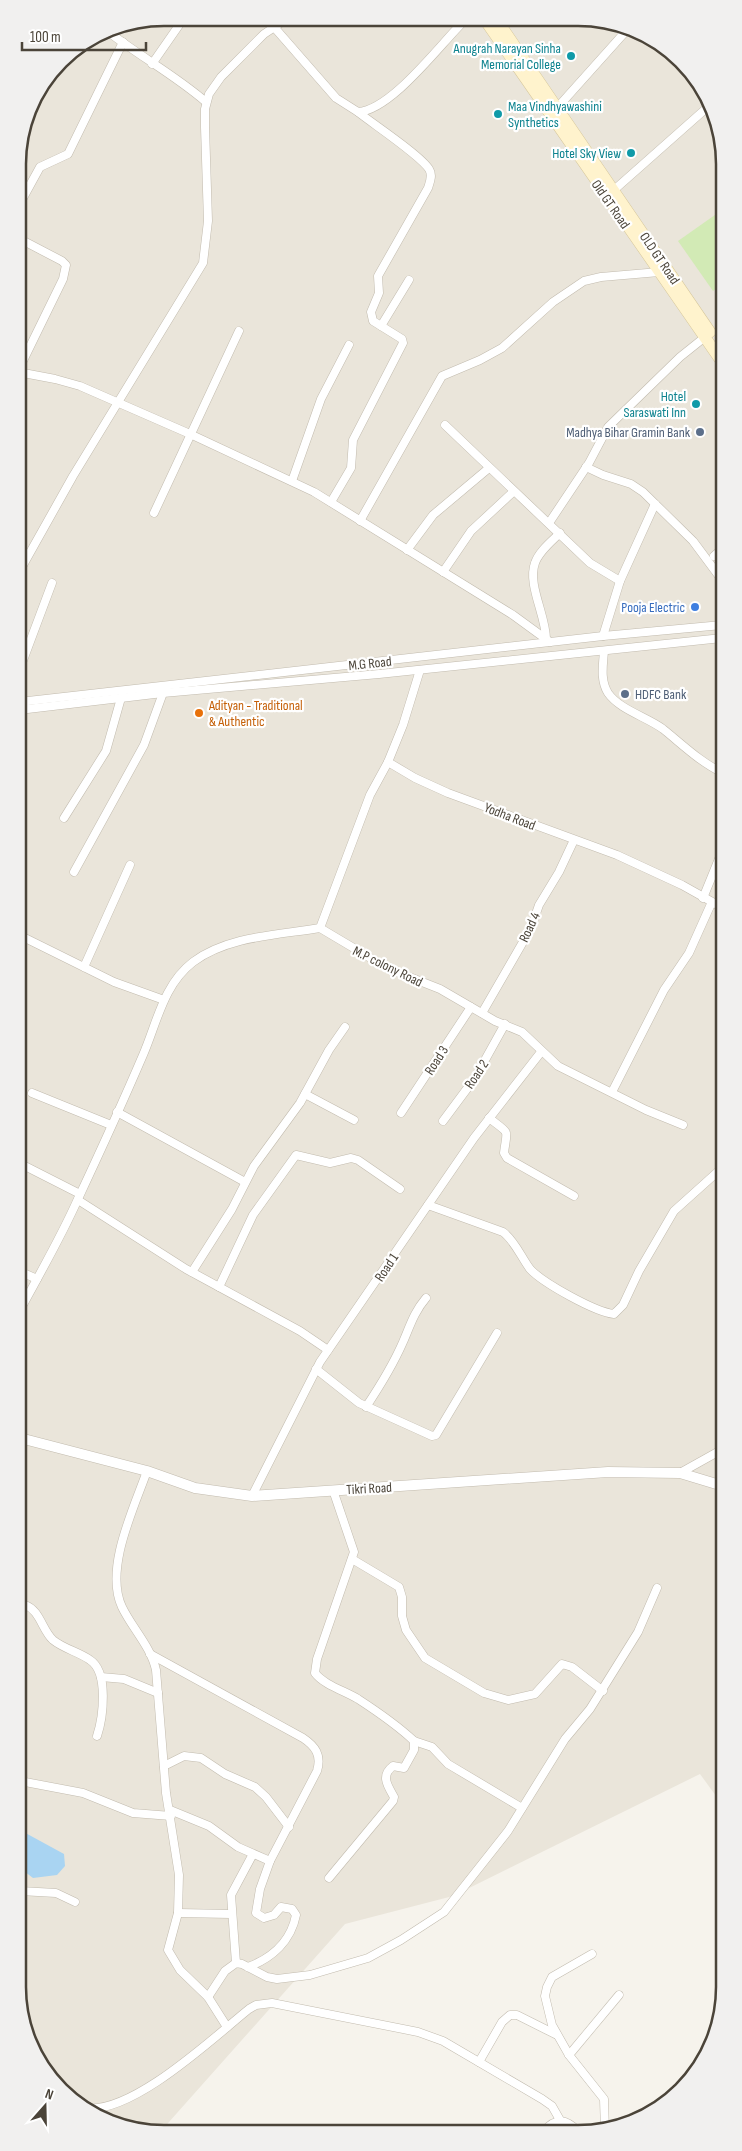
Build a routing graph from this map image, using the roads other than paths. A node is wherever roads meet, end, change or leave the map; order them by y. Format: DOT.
graph roads {
  1 [pos="460,26"];
  2 [pos="488,26"];
  3 [pos="501,26"];
  4 [pos="178,27"];
  5 [pos="274,27"];
  6 [pos="623,34"];
  7 [pos="114,36"];
  8 [pos="123,42"];
  9 [pos="152,64"];
  10 [pos="206,102"];
  11 [pos="557,108"];
  12 [pos="704,110"];
  13 [pos="358,112"];
  14 [pos="614,190"];
  15 [pos="27,191"];
  16 [pos="27,243"];
  17 [pos="659,272"];
  18 [pos="409,280"];
  19 [pos="381,326"];
  20 [pos="238,331"];
  21 [pos="704,337"];
  22 [pos="716,340"];
  23 [pos="349,345"];
  24 [pos="27,353"];
  25 [pos="716,354"];
  26 [pos="27,374"];
  27 [pos="118,402"];
  28 [pos="445,425"];
  29 [pos="190,434"];
  30 [pos="586,467"];
  31 [pos="489,468"];
  32 [pos="292,481"];
  33 [pos="513,492"];
  34 [pos="331,502"];
  35 [pos="655,504"];
  36 [pos="154,513"];
  37 [pos="360,520"];
  38 [pos="550,523"];
  39 [pos="560,533"];
  40 [pos="407,550"];
  41 [pos="27,559"];
  42 [pos="443,572"];
  43 [pos="716,572"];
  44 [pos="620,581"];
  45 [pos="52,582"];
  46 [pos="716,626"];
  47 [pos="603,636"];
  48 [pos="716,639"];
  49 [pos="548,640"];
  50 [pos="27,648"];
  51 [pos="604,651"];
  52 [pos="420,670"];
  53 [pos="163,693"];
  54 [pos="90,698"];
  55 [pos="121,698"];
  56 [pos="27,702"];
  57 [pos="27,709"];
  58 [pos="388,762"];
  59 [pos="716,769"];
  60 [pos="64,818"];
  61 [pos="574,840"];
  62 [pos="130,864"];
  63 [pos="716,867"];
  64 [pos="74,872"];
  65 [pos="703,898"];
  66 [pos="711,904"];
  67 [pos="716,906"];
  68 [pos="320,928"];
  69 [pos="27,939"];
  70 [pos="84,967"];
  71 [pos="164,1000"];
  72 [pos="471,1007"];
  73 [pos="482,1013"];
  74 [pos="505,1024"];
  75 [pos="345,1027"];
  76 [pos="541,1052"];
  77 [pos="612,1092"];
  78 [pos="32,1093"];
  79 [pos="305,1094"];
  80 [pos="117,1112"];
  81 [pos="401,1113"];
  82 [pos="489,1118"];
  83 [pos="354,1120"];
  84 [pos="443,1121"];
  85 [pos="112,1125"];
  86 [pos="683,1125"];
  87 [pos="26,1167"];
  88 [pos="715,1175"];
  89 [pos="245,1182"];
  90 [pos="400,1189"];
  91 [pos="574,1196"];
  92 [pos="79,1197"];
  93 [pos="428,1205"];
  94 [pos="192,1272"];
  95 [pos="26,1274"];
  96 [pos="36,1279"];
  97 [pos="219,1288"];
  98 [pos="26,1298"];
  99 [pos="426,1298"];
  100 [pos="498,1333"];
  101 [pos="328,1350"];
  102 [pos="316,1369"];
  103 [pos="366,1407"];
  104 [pos="26,1440"];
  105 [pos="715,1455"];
  106 [pos="147,1471"];
  107 [pos="680,1473"];
  108 [pos="715,1483"];
  109 [pos="334,1490"];
  110 [pos="252,1496"];
  111 [pos="352,1559"];
  112 [pos="657,1588"];
  113 [pos="26,1606"];
  114 [pos="150,1654"];
  115 [pos="101,1677"];
  116 [pos="603,1691"];
  117 [pos="158,1694"];
  118 [pos="97,1736"];
  119 [pos="414,1741"];
  120 [pos="164,1766"];
  121 [pos="26,1782"];
  122 [pos="522,1808"];
  123 [pos="171,1813"];
  124 [pos="289,1827"];
  125 [pos="253,1854"];
  126 [pos="270,1862"];
  127 [pos="329,1878"];
  128 [pos="26,1891"];
  129 [pos="76,1902"];
  130 [pos="178,1913"];
  131 [pos="231,1914"];
  132 [pos="592,1954"];
  133 [pos="236,1963"];
  134 [pos="248,1967"];
  135 [pos="619,1995"];
  136 [pos="208,1997"];
  137 [pos="228,2027"];
  138 [pos="558,2035"];
  139 [pos="569,2055"];
  140 [pos="479,2062"];
  141 [pos="98,2108"];
  142 [pos="560,2120"];
  143 [pos="605,2122"];
  144 [pos="550,2125"];
  145 [pos="572,2125"];
  1 -- 13 [label="street"];
  2 -- 17 [label="main road, Old GT Road"];
  3 -- 11 [label="main road, OLD GT Road"];
  4 -- 9 [label="street"];
  5 -- 10 [label="street"];
  5 -- 13 [label="street"];
  6 -- 11 [label="street"];
  7 -- 8 [label="street"];
  8 -- 9 [label="street"];
  8 -- 15 [label="street"];
  9 -- 10 [label="street"];
  10 -- 27 [label="street"];
  11 -- 14 [label="main road, OLD GT Road"];
  12 -- 14 [label="street"];
  13 -- 19 [label="street"];
  14 -- 22 [label="main road, OLD GT Road"];
  16 -- 24 [label="street"];
  17 -- 21 [label="main road, Old GT Road"];
  17 -- 37 [label="street"];
  18 -- 19 [label="street"];
  19 -- 34 [label="street"];
  20 -- 29 [label="street"];
  21 -- 25 [label="main road, Old GT Road"];
  21 -- 30 [label="street"];
  23 -- 32 [label="street"];
  26 -- 27 [label="street"];
  27 -- 29 [label="street"];
  27 -- 41 [label="street"];
  28 -- 31 [label="street"];
  29 -- 32 [label="street"];
  29 -- 36 [label="street"];
  30 -- 35 [label="street"];
  30 -- 38 [label="street"];
  31 -- 33 [label="street"];
  31 -- 40 [label="street"];
  32 -- 34 [label="street"];
  33 -- 38 [label="street"];
  33 -- 42 [label="street"];
  34 -- 37 [label="street"];
  35 -- 43 [label="street"];
  35 -- 44 [label="street"];
  37 -- 40 [label="street"];
  38 -- 39 [label="street"];
  39 -- 44 [label="street"];
  39 -- 49 [label="street"];
  40 -- 42 [label="street"];
  42 -- 49 [label="street"];
  44 -- 47 [label="street"];
  45 -- 50 [label="street"];
  46 -- 47 [label="street, M.G Road"];
  47 -- 49 [label="street, M.G Road"];
  48 -- 51 [label="street, M.G Road"];
  49 -- 54 [label="street, M.G Road"];
  51 -- 52 [label="street, M.G Road"];
  51 -- 59 [label="street"];
  52 -- 53 [label="street, M.G Road"];
  52 -- 58 [label="street"];
  53 -- 55 [label="street, M.G Road"];
  53 -- 64 [label="street"];
  54 -- 55 [label="street, M.G Road"];
  54 -- 56 [label="street, M.G Road"];
  54 -- 57 [label="street, M.G Road"];
  55 -- 60 [label="street"];
  58 -- 61 [label="street, Yodha Road"];
  58 -- 68 [label="street"];
  61 -- 65 [label="street, Yodha Road"];
  61 -- 73 [label="street, Road 4"];
  62 -- 70 [label="street"];
  63 -- 65 [label="street"];
  65 -- 66 [label="street, Yodha Road"];
  66 -- 67 [label="street, Yodha Road"];
  66 -- 77 [label="street"];
  68 -- 71 [label="street"];
  68 -- 72 [label="street, M.P colony Road"];
  69 -- 70 [label="street"];
  70 -- 71 [label="street"];
  71 -- 80 [label="street"];
  72 -- 73 [label="street, M.P colony Road"];
  72 -- 81 [label="street, Road 3"];
  73 -- 74 [label="street, M.P colony Road"];
  74 -- 76 [label="street, M.P colony Road"];
  74 -- 84 [label="street, Road 2"];
  75 -- 79 [label="street"];
  76 -- 77 [label="street, M.P colony Road"];
  76 -- 82 [label="street, Road 1"];
  77 -- 86 [label="street, M.P colony Road"];
  78 -- 85 [label="street"];
  79 -- 83 [label="street"];
  79 -- 89 [label="street"];
  80 -- 85 [label="street"];
  80 -- 89 [label="street"];
  82 -- 91 [label="street"];
  82 -- 93 [label="street, Road 1"];
  85 -- 92 [label="street"];
  87 -- 92 [label="street"];
  88 -- 93 [label="street"];
  89 -- 94 [label="street"];
  90 -- 97 [label="street"];
  92 -- 94 [label="street"];
  92 -- 96 [label="street"];
  93 -- 101 [label="street, Road 1"];
  94 -- 97 [label="street"];
  95 -- 96 [label="street"];
  96 -- 98 [label="street"];
  97 -- 101 [label="street"];
  99 -- 103 [label="street"];
  100 -- 103 [label="street"];
  101 -- 102 [label="street, Road 1"];
  102 -- 103 [label="street"];
  102 -- 110 [label="street, Road 1"];
  104 -- 106 [label="street, Tikri Road"];
  105 -- 107 [label="street"];
  106 -- 110 [label="street, Tikri Road"];
  106 -- 114 [label="street"];
  107 -- 108 [label="street, Tikri Road"];
  107 -- 109 [label="street, Tikri Road"];
  109 -- 110 [label="street, Tikri Road"];
  109 -- 111 [label="street"];
  111 -- 116 [label="street"];
  111 -- 119 [label="street"];
  112 -- 116 [label="street"];
  113 -- 115 [label="street"];
  114 -- 117 [label="street"];
  114 -- 124 [label="street"];
  115 -- 117 [label="street"];
  115 -- 118 [label="street"];
  116 -- 122 [label="street"];
  117 -- 120 [label="street"];
  119 -- 122 [label="street"];
  119 -- 127 [label="street"];
  120 -- 123 [label="street"];
  120 -- 124 [label="street"];
  121 -- 123 [label="street"];
  122 -- 134 [label="street"];
  123 -- 125 [label="street"];
  123 -- 130 [label="street"];
  124 -- 126 [label="street"];
  125 -- 126 [label="street"];
  125 -- 131 [label="street"];
  126 -- 134 [label="street"];
  128 -- 129 [label="street"];
  130 -- 131 [label="street"];
  130 -- 136 [label="street"];
  131 -- 133 [label="street"];
  132 -- 138 [label="street"];
  133 -- 134 [label="street"];
  133 -- 136 [label="street"];
  135 -- 139 [label="street"];
  136 -- 137 [label="street"];
  137 -- 140 [label="street"];
  137 -- 141 [label="street"];
  138 -- 139 [label="street"];
  138 -- 140 [label="street"];
  139 -- 143 [label="street"];
  140 -- 142 [label="street"];
  142 -- 144 [label="street"];
  142 -- 145 [label="street"];
}
